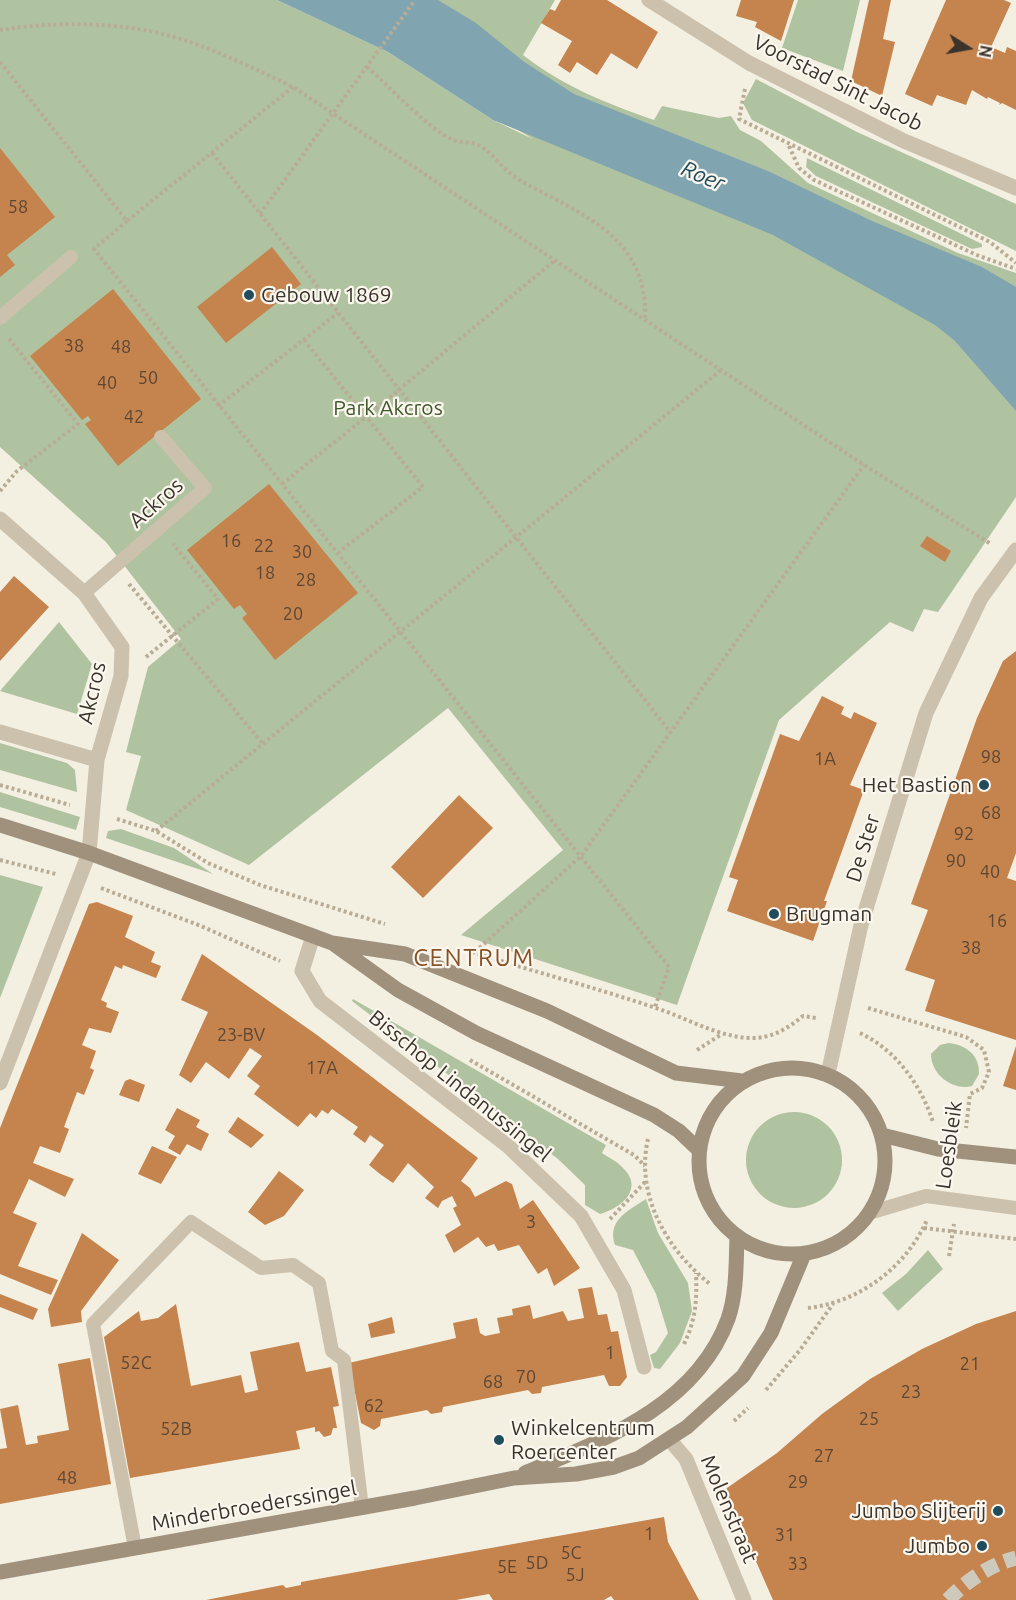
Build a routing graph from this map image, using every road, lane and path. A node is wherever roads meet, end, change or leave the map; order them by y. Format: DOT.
graph roads {
  1 [pos="415,0"];
  2 [pos="649,0"];
  3 [pos="0,30"];
  4 [pos="0,62"];
  5 [pos="749,63"];
  6 [pos="367,67"];
  7 [pos="293,87"];
  8 [pos="334,114"];
  9 [pos="789,145"];
  10 [pos="212,153"];
  11 [pos="1016,188"];
  12 [pos="260,214"];
  13 [pos="127,221"];
  14 [pos="71,257"];
  15 [pos="554,261"];
  16 [pos="1016,263"];
  17 [pos="1016,269"];
  18 [pos="338,313"];
  19 [pos="0,318"];
  20 [pos="645,321"];
  21 [pos="7,336"];
  22 [pos="304,340"];
  23 [pos="721,370"];
  24 [pos="399,390"];
  25 [pos="218,406"];
  26 [pos="366,417"];
  27 [pos="161,437"];
  28 [pos="864,465"];
  29 [pos="282,484"];
  30 [pos="0,491"];
  31 [pos="0,519"];
  32 [pos="160,527"];
  33 [pos="515,535"];
  34 [pos="339,552"];
  35 [pos="1014,553"];
  36 [pos="114,566"];
  37 [pos="84,593"];
  38 [pos="399,629"];
  39 [pos="174,637"];
  40 [pos="121,676"];
  41 [pos="0,732"];
  42 [pos="671,733"];
  43 [pos="263,744"];
  44 [pos="97,760"];
  45 [pos="0,785"];
  46 [pos="92,811"];
  47 [pos="0,825"];
  48 [pos="156,831"];
  49 [pos="88,853"];
  50 [pos="581,856"];
  51 [pos="0,860"];
  52 [pos="80,880"];
  53 [pos="394,927"];
  54 [pos="313,936"];
  55 [pos="332,943"];
  56 [pos="465,949"];
  57 [pos="474,952"];
  58 [pos="302,971"];
  59 [pos="845,1001"];
  60 [pos="655,1007"];
  61 [pos="840,1023"];
  62 [pos="468,1059"];
  63 [pos="828,1074"];
  64 [pos="742,1081"];
  65 [pos="0,1083"];
  66 [pos="882,1135"];
  67 [pos="938,1149"];
  68 [pos="699,1150"];
  69 [pos="963,1151"];
  70 [pos="1016,1157"];
  71 [pos="647,1180"];
  72 [pos="935,1197"];
  73 [pos="957,1200"];
  74 [pos="1016,1208"];
  75 [pos="869,1213"];
  76 [pos="924,1228"];
  77 [pos="953,1231"];
  78 [pos="737,1236"];
  79 [pos="593,1238"];
  80 [pos="1016,1239"];
  81 [pos="804,1254"];
  82 [pos="949,1256"];
  83 [pos="834,1303"];
  84 [pos="678,1355"];
  85 [pos="644,1367"];
  86 [pos="669,1439"];
  87 [pos="514,1478"];
  88 [pos="362,1508"];
  89 [pos="135,1548"];
  90 [pos="0,1572"];
  91 [pos="744,1600"];
  1 -- 6 [label="path"];
  2 -- 5 [label="street, Voorstad Sint Jacob"];
  3 -- 7 [label="path"];
  4 -- 13 [label="path"];
  5 -- 9 [label="path"];
  5 -- 11 [label="street, Voorstad Sint Jacob"];
  6 -- 8 [label="path"];
  6 -- 20 [label="path"];
  7 -- 8 [label="path"];
  7 -- 10 [label="path"];
  8 -- 12 [label="path"];
  8 -- 15 [label="path"];
  9 -- 16 [label="path"];
  9 -- 17 [label="path"];
  10 -- 12 [label="path"];
  10 -- 13 [label="path"];
  12 -- 18 [label="path"];
  13 -- 25 [label="path"];
  14 -- 19 [label="lane"];
  15 -- 20 [label="path"];
  15 -- 24 [label="path"];
  18 -- 22 [label="path"];
  18 -- 24 [label="path"];
  20 -- 23 [label="path"];
  21 -- 30 [label="path"];
  22 -- 25 [label="path"];
  22 -- 26 [label="path"];
  23 -- 28 [label="path"];
  23 -- 33 [label="path"];
  24 -- 26 [label="path"];
  24 -- 33 [label="path"];
  25 -- 29 [label="path"];
  26 -- 29 [label="path"];
  26 -- 34 [label="path"];
  27 -- 32 [label="lane, Ackros"];
  28 -- 35 [label="path"];
  28 -- 42 [label="path"];
  29 -- 34 [label="path"];
  31 -- 37 [label="street, Akcros"];
  32 -- 36 [label="lane, Ackros"];
  32 -- 39 [label="path"];
  33 -- 38 [label="path"];
  33 -- 42 [label="path"];
  34 -- 38 [label="path"];
  35 -- 59 [label="street, De Ster"];
  36 -- 37 [label="lane, Ackros"];
  36 -- 39 [label="path"];
  37 -- 40 [label="street, Akcros"];
  38 -- 43 [label="path"];
  38 -- 50 [label="path"];
  39 -- 40 [label="path"];
  39 -- 43 [label="path"];
  40 -- 44 [label="street, Akcros"];
  41 -- 44 [label="street"];
  42 -- 50 [label="path"];
  43 -- 48 [label="path"];
  44 -- 46 [label="street, Akcros"];
  45 -- 46 [label="path"];
  46 -- 48 [label="path"];
  46 -- 49 [label="street, Akcros"];
  47 -- 49 [label="main road, Bisschop Lindanussingel"];
  48 -- 53 [label="path"];
  49 -- 52 [label="street, Akcros"];
  49 -- 54 [label="main road, Bisschop Lindanussingel"];
  50 -- 57 [label="path"];
  50 -- 60 [label="path"];
  51 -- 52 [label="path"];
  52 -- 58 [label="path"];
  52 -- 65 [label="street, Akcros"];
  54 -- 55 [label="main road, Bisschop Lindanussingel"];
  54 -- 58 [label="street"];
  55 -- 64 [label="main road, Bisschop Lindanussingel"];
  55 -- 68 [label="main road, Bisschop Lindanussingel"];
  56 -- 57 [label="path"];
  57 -- 60 [label="path"];
  58 -- 79 [label="street, Bisschop Lindanussingel"];
  59 -- 61 [label="street, De Ster"];
  59 -- 69 [label="path, Loesbleik"];
  60 -- 61 [label="path"];
  61 -- 63 [label="street, De Ster"];
  61 -- 67 [label="path"];
  62 -- 71 [label="path"];
  63 -- 64 [label="main road"];
  63 -- 66 [label="main road"];
  64 -- 68 [label="main road"];
  66 -- 67 [label="main road"];
  66 -- 75 [label="main road"];
  67 -- 69 [label="main road"];
  68 -- 78 [label="main road"];
  69 -- 70 [label="main road"];
  71 -- 79 [label="path"];
  71 -- 84 [label="path"];
  72 -- 73 [label="lane"];
  72 -- 75 [label="lane"];
  72 -- 76 [label="path"];
  73 -- 74 [label="lane"];
  73 -- 77 [label="path, Loesbleik"];
  75 -- 81 [label="main road"];
  76 -- 77 [label="path"];
  76 -- 83 [label="path"];
  77 -- 80 [label="path"];
  77 -- 82 [label="path, Loesbleik"];
  78 -- 81 [label="main road"];
  78 -- 87 [label="main road, Minderbroederssingel"];
  79 -- 85 [label="street, Bisschop Lindanussingel"];
  81 -- 86 [label="main road, Minderbroederssingel"];
  86 -- 87 [label="main road, Minderbroederssingel"];
  86 -- 91 [label="street, Molenstraat"];
  87 -- 88 [label="main road, Minderbroederssingel"];
  88 -- 89 [label="main road, Minderbroederssingel"];
  88 -- 89 [label="lane"];
  89 -- 90 [label="main road, Minderbroederssingel"];
}
